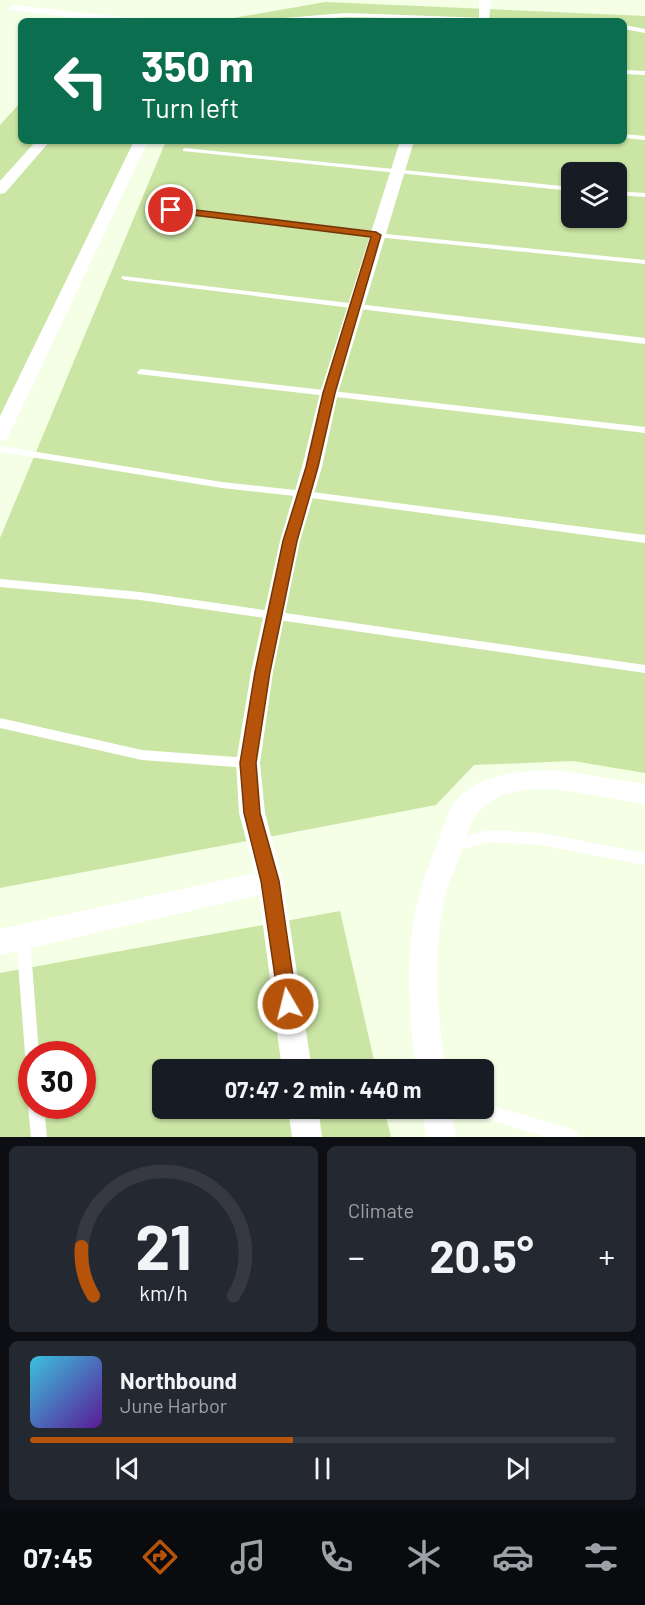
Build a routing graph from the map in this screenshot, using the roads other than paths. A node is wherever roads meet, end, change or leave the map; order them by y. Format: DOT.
graph roads {
  1 [pos="25,0"];
  2 [pos="484,0"];
  3 [pos="14,8"];
  4 [pos="2,17"];
  5 [pos="119,18"];
  6 [pos="300,18"];
  7 [pos="446,18"];
  8 [pos="485,18"];
  9 [pos="627,28"];
  10 [pos="645,31"];
  11 [pos="627,72"];
  12 [pos="645,73"];
  13 [pos="627,136"];
  14 [pos="645,138"];
  15 [pos="40,144"];
  16 [pos="140,144"];
  17 [pos="406,144"];
  18 [pos="185,150"];
  19 [pos="398,171"];
  20 [pos="561,188"];
  21 [pos="0,190"];
  22 [pos="627,194"];
  23 [pos="645,195"];
  24 [pos="171,210"];
  25 [pos="376,235"];
  26 [pos="645,262"];
  27 [pos="124,278"];
  28 [pos="354,307"];
  29 [pos="645,341"];
  30 [pos="141,372"];
  31 [pos="329,393"];
  32 [pos="645,430"];
  33 [pos="0,435"];
  34 [pos="0,449"];
  35 [pos="304,494"];
  36 [pos="645,539"];
  37 [pos="0,583"];
  38 [pos="275,615"];
  39 [pos="645,669"];
  40 [pos="0,723"];
  41 [pos="248,763"];
  42 [pos="645,794"];
  43 [pos="448,846"];
  44 [pos="645,859"];
  45 [pos="270,881"];
  46 [pos="12,939"];
  47 [pos="30,1041"];
  48 [pos="295,1059"];
  49 [pos="429,1059"];
  50 [pos="494,1114"];
  51 [pos="37,1119"];
  52 [pos="305,1119"];
  53 [pos="439,1119"];
  54 [pos="39,1137"];
  55 [pos="307,1137"];
  56 [pos="441,1137"];
  57 [pos="572,1137"];
  1 -- 3 [label="street"];
  2 -- 8 [label="street"];
  3 -- 4 [label="street"];
  3 -- 5 [label="street"];
  6 -- 7 [label="lane"];
  9 -- 10 [label="lane"];
  11 -- 12 [label="lane"];
  13 -- 14 [label="lane"];
  15 -- 21 [label="street"];
  16 -- 33 [label="street"];
  17 -- 19 [label="street"];
  18 -- 19 [label="lane"];
  19 -- 20 [label="lane"];
  19 -- 25 [label="street"];
  22 -- 23 [label="lane"];
  24 -- 25 [label="lane"];
  25 -- 26 [label="lane"];
  25 -- 28 [label="street"];
  27 -- 28 [label="lane"];
  28 -- 29 [label="lane"];
  28 -- 31 [label="street"];
  30 -- 31 [label="lane"];
  31 -- 32 [label="lane"];
  31 -- 35 [label="street"];
  34 -- 35 [label="lane"];
  35 -- 36 [label="lane"];
  35 -- 38 [label="street"];
  37 -- 38 [label="lane"];
  38 -- 39 [label="lane"];
  38 -- 41 [label="street"];
  40 -- 41 [label="lane"];
  41 -- 45 [label="street"];
  42 -- 43 [label="street"];
  43 -- 44 [label="lane"];
  43 -- 49 [label="street"];
  45 -- 46 [label="street"];
  45 -- 48 [label="street"];
  46 -- 47 [label="lane"];
  50 -- 57 [label="lane"];
  51 -- 54 [label="lane"];
  52 -- 55 [label="street"];
  53 -- 56 [label="street"];
}
